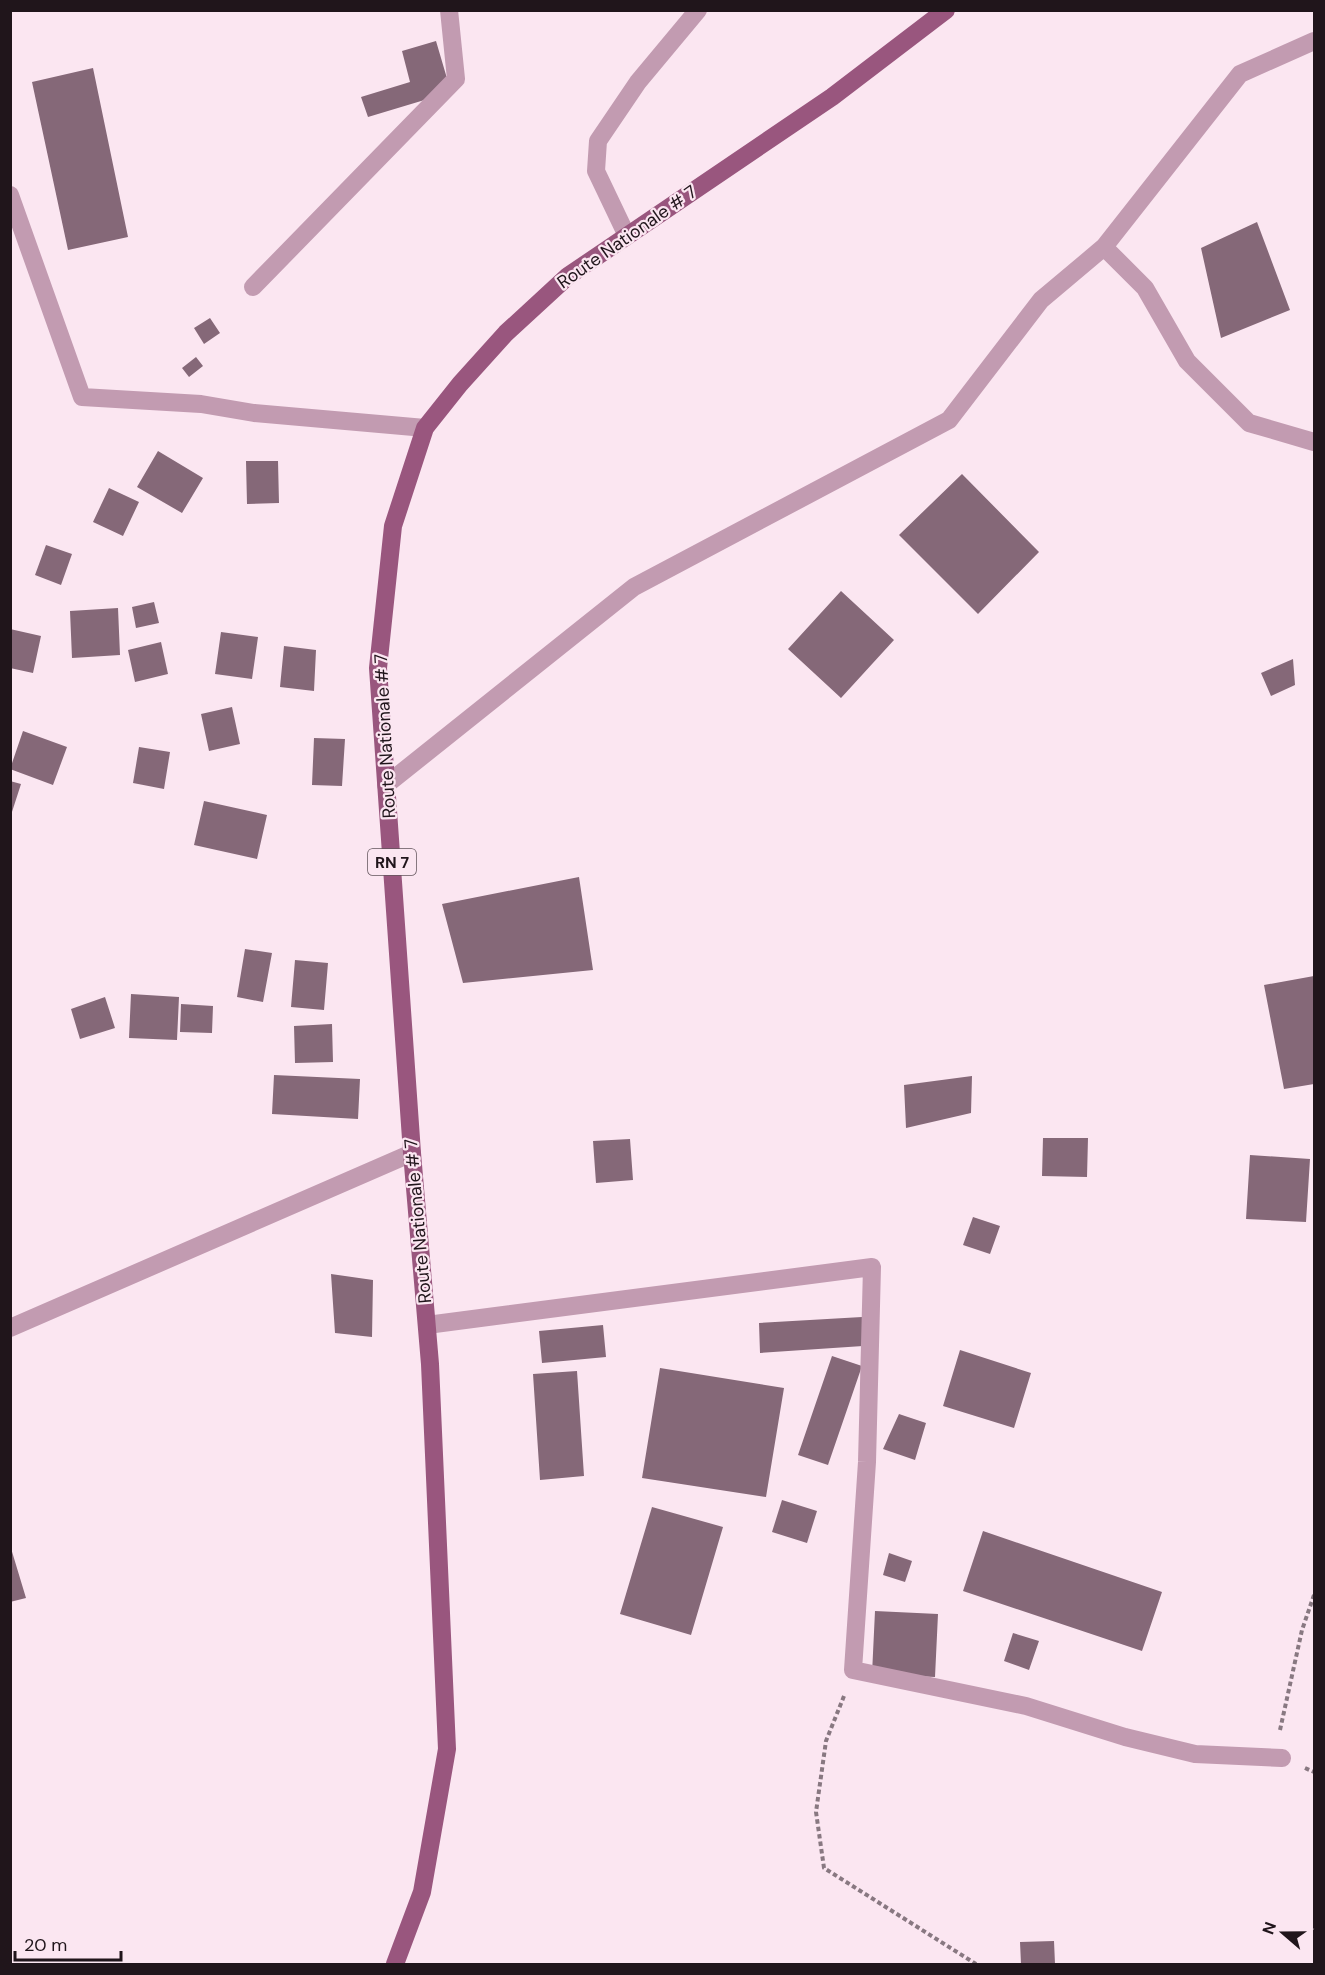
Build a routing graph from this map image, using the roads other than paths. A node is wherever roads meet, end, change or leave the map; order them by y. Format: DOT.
graph roads {
  1 [pos="449,10"];
  2 [pos="698,10"];
  3 [pos="946,10"];
  4 [pos="1314,41"];
  5 [pos="10,195"];
  6 [pos="627,236"];
  7 [pos="1104,247"];
  8 [pos="253,286"];
  9 [pos="425,428"];
  10 [pos="1314,442"];
  11 [pos="386,785"];
  12 [pos="412,1153"];
  13 [pos="427,1325"];
  14 [pos="10,1328"];
  15 [pos="1282,1758"];
  16 [pos="395,1965"];
  1 -- 8 [label="street"];
  2 -- 6 [label="street"];
  3 -- 6 [label="main road, Route Nationale # 7 / RN 7"];
  4 -- 7 [label="street"];
  5 -- 9 [label="street"];
  6 -- 9 [label="main road, Route Nationale # 7 / RN 7"];
  7 -- 10 [label="street"];
  7 -- 11 [label="street"];
  9 -- 11 [label="main road, Route Nationale # 7 / RN 7"];
  11 -- 12 [label="main road, Route Nationale # 7 / RN 7"];
  12 -- 13 [label="main road, Route Nationale # 7 / RN 7"];
  12 -- 14 [label="street"];
  13 -- 15 [label="street"];
  13 -- 16 [label="main road, Route Nationale # 7 / RN 7"];
}
